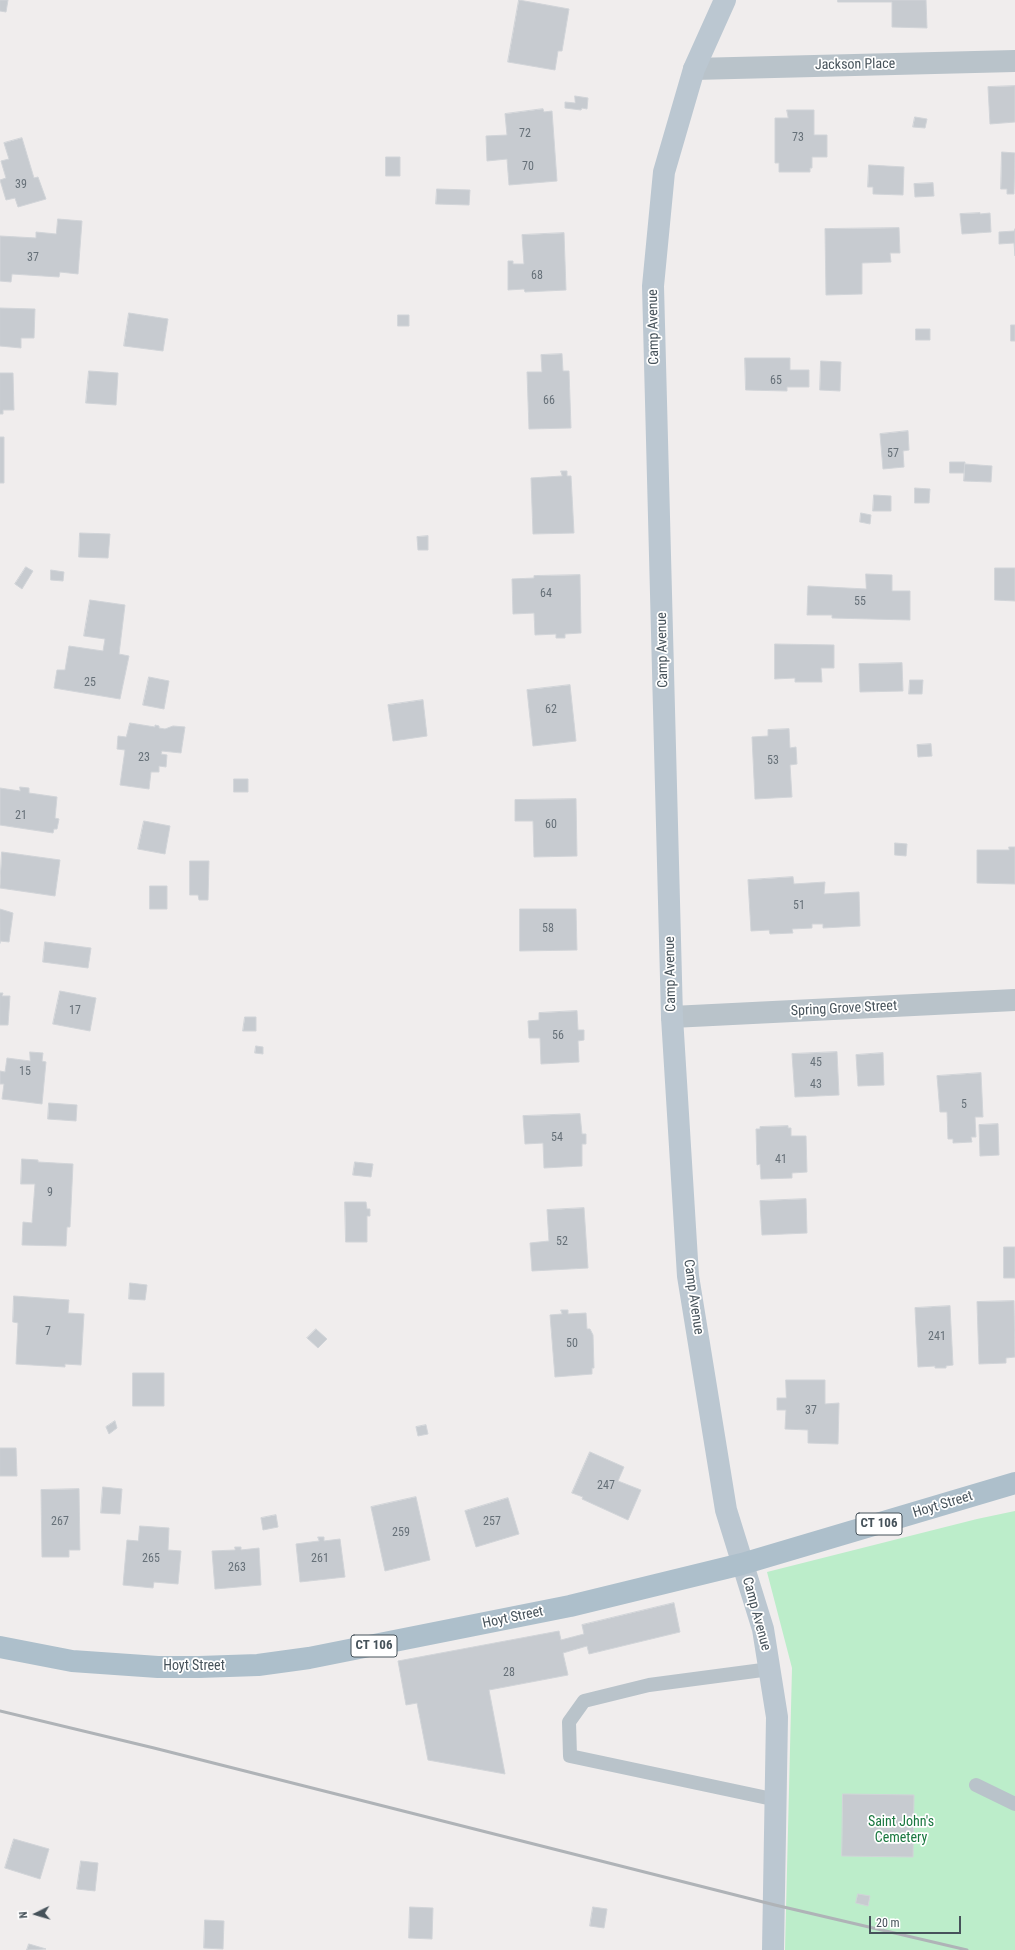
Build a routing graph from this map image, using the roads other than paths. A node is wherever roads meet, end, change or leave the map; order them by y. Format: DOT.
graph roads {
  1 [pos="725,0"];
  2 [pos="1015,61"];
  3 [pos="694,69"];
  4 [pos="1015,1000"];
  5 [pos="672,1017"];
  6 [pos="1015,1483"];
  7 [pos="742,1564"];
  8 [pos="0,1647"];
  9 [pos="770,1669"];
  10 [pos="976,1785"];
  11 [pos="776,1800"];
  12 [pos="1015,1804"];
  13 [pos="773,1950"];
  1 -- 3 [label="street, Camp Avenue"];
  2 -- 3 [label="street, Jackson Place"];
  3 -- 5 [label="street, Camp Avenue"];
  4 -- 5 [label="street, Spring Grove Street"];
  5 -- 7 [label="street, Camp Avenue"];
  6 -- 7 [label="main road, Hoyt Street / CT 106"];
  7 -- 8 [label="main road, Hoyt Street / CT 106"];
  7 -- 9 [label="street, Camp Avenue"];
  9 -- 11 [label="street, Camp Avenue"];
  9 -- 11 [label="lane"];
  10 -- 12 [label="lane"];
  11 -- 13 [label="street, Camp Avenue"];
}
